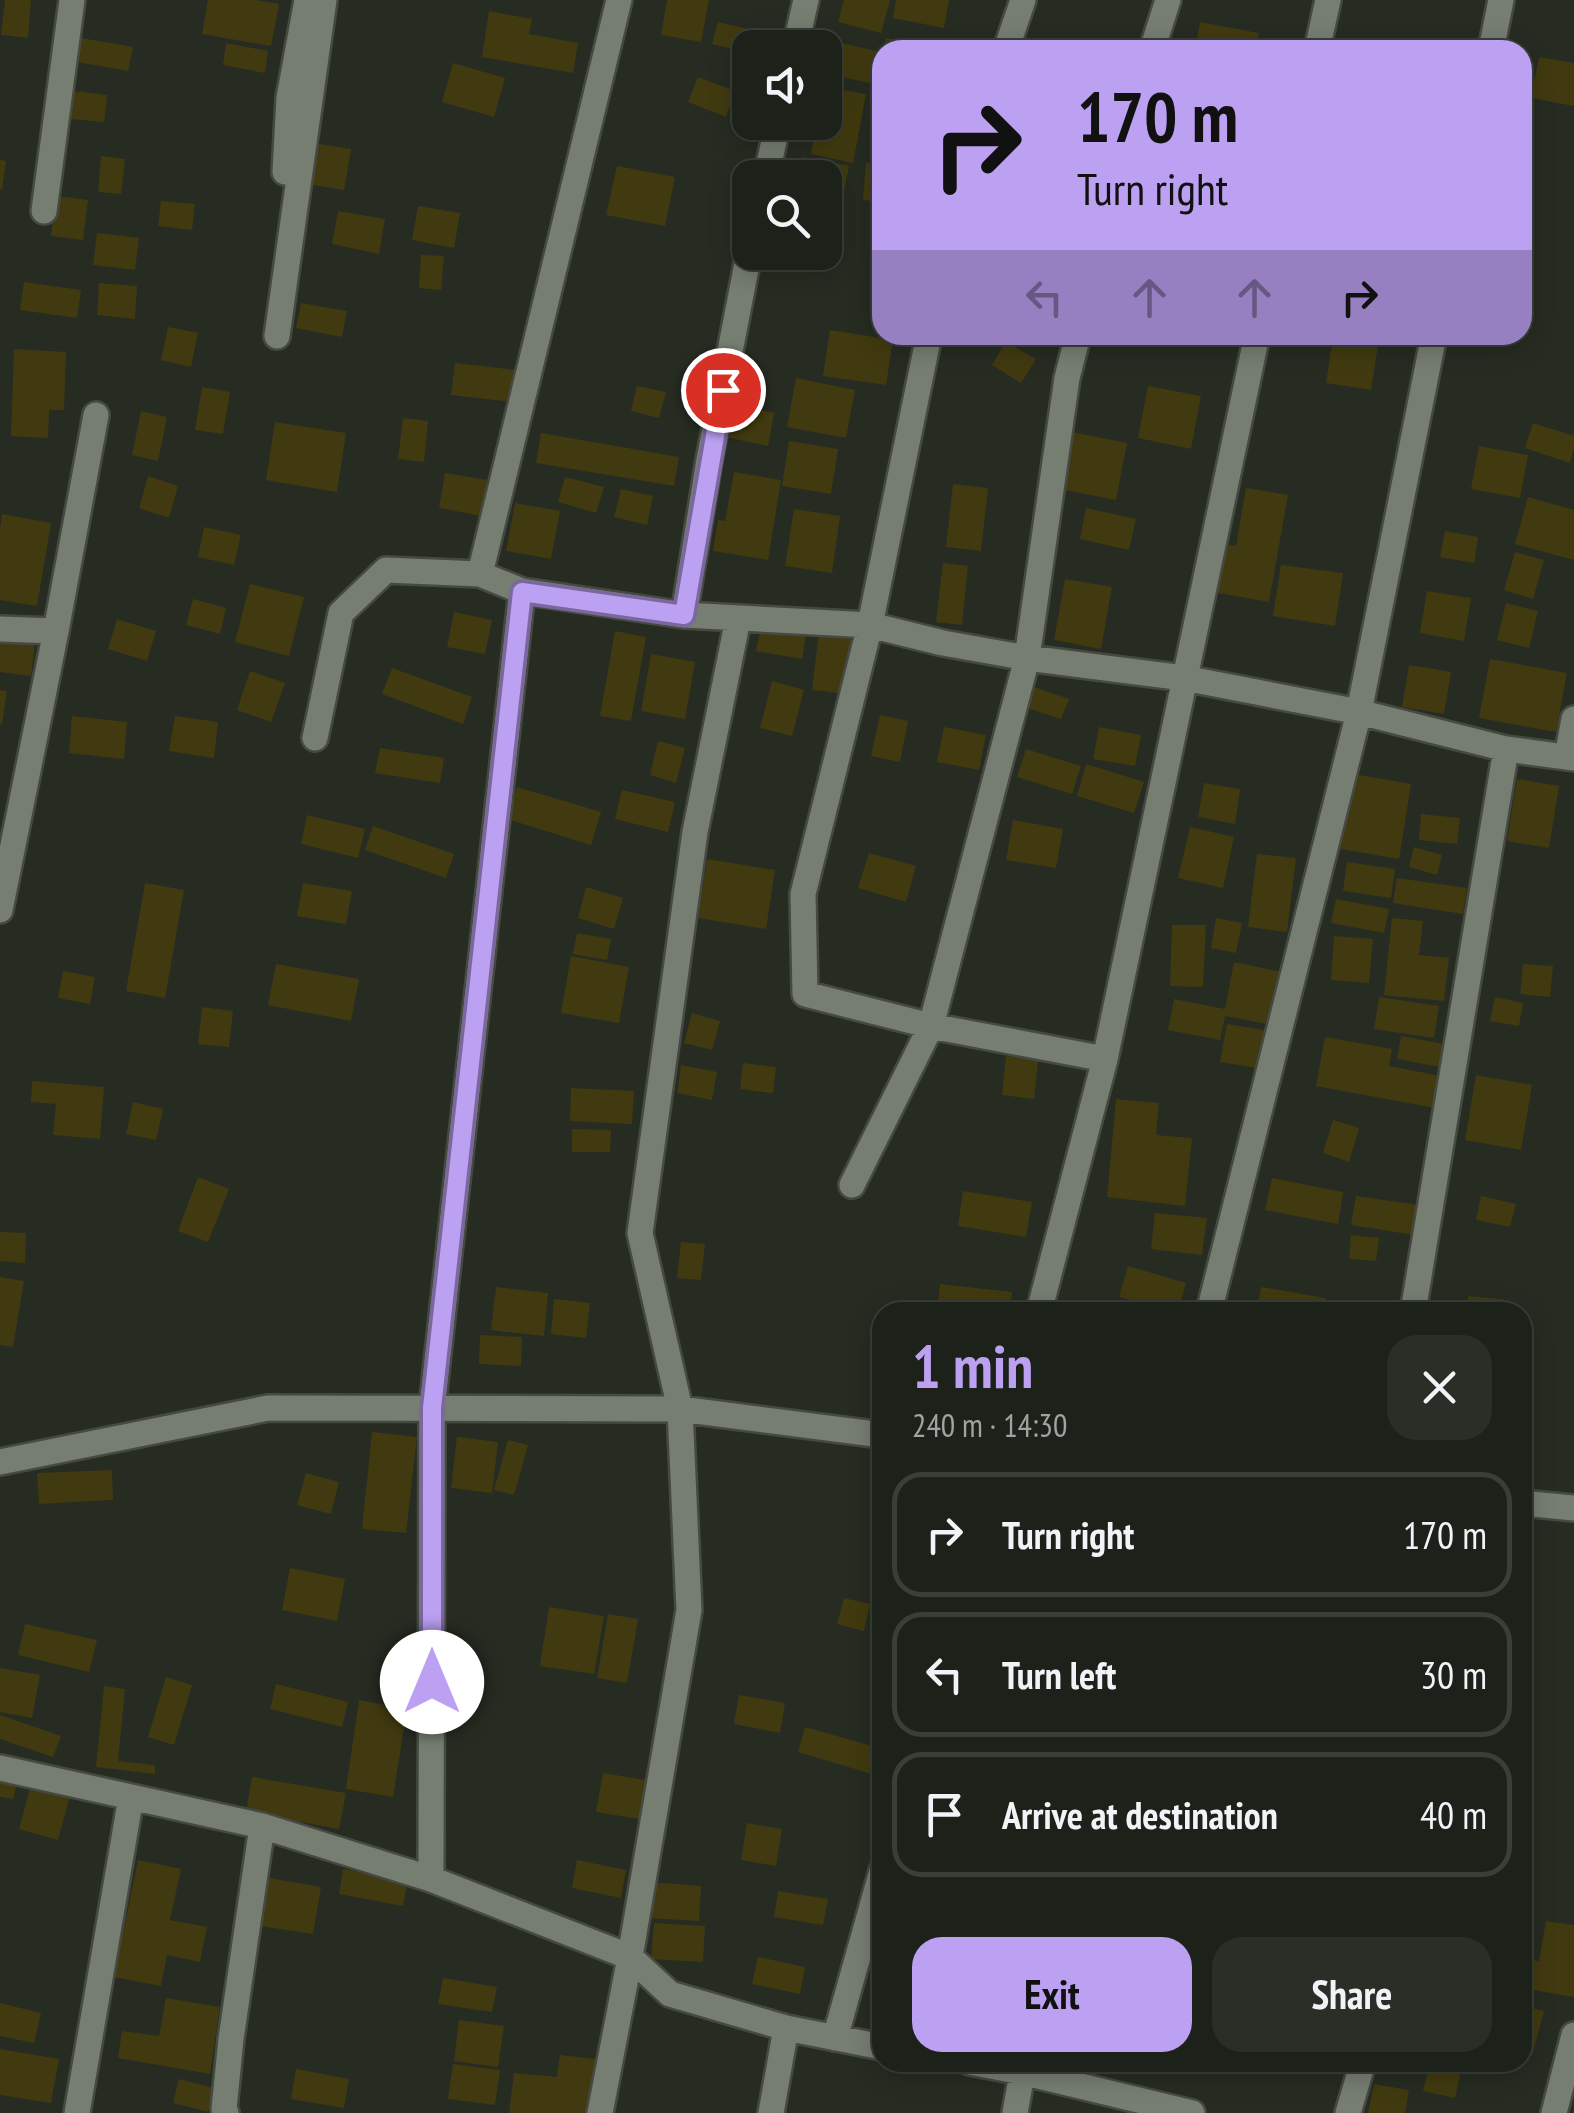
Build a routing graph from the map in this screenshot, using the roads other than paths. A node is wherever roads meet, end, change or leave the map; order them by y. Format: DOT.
graph roads {
  1 [pos="72,0"];
  2 [pos="307,0"];
  3 [pos="324,0"];
  4 [pos="619,0"];
  5 [pos="806,0"];
  6 [pos="1023,0"];
  7 [pos="1168,0"];
  8 [pos="1328,0"];
  9 [pos="1500,0"];
  10 [pos="800,30"];
  11 [pos="1009,40"];
  12 [pos="1155,40"];
  13 [pos="1319,40"];
  14 [pos="1492,40"];
  15 [pos="44,212"];
  16 [pos="746,270"];
  17 [pos="927,345"];
  18 [pos="1075,345"];
  19 [pos="1255,345"];
  20 [pos="1432,345"];
  21 [pos="96,415"];
  22 [pos="480,574"];
  23 [pos="522,592"];
  24 [pos="684,615"];
  25 [pos="738,619"];
  26 [pos="870,625"];
  27 [pos="0,629"];
  28 [pos="56,632"];
  29 [pos="1027,658"];
  30 [pos="1184,678"];
  31 [pos="1358,712"];
  32 [pos="1574,719"];
  33 [pos="314,738"];
  34 [pos="1506,750"];
  35 [pos="1570,757"];
  36 [pos="0,910"];
  37 [pos="930,1026"];
  38 [pos="1105,1059"];
  39 [pos="852,1186"];
  40 [pos="1041,1302"];
  41 [pos="1211,1302"];
  42 [pos="1415,1302"];
  43 [pos="432,1408"];
  44 [pos="680,1409"];
  45 [pos="872,1434"];
  46 [pos="0,1462"];
  47 [pos="1532,1504"];
  48 [pos="1574,1508"];
  49 [pos="0,1768"];
  50 [pos="131,1797"];
  51 [pos="262,1826"];
  52 [pos="431,1878"];
  53 [pos="872,1907"];
  54 [pos="630,1957"];
  55 [pos="786,2028"];
  56 [pos="1574,2035"];
  57 [pos="835,2038"];
  58 [pos="872,2044"];
  59 [pos="1022,2072"];
  60 [pos="1041,2072"];
  61 [pos="1360,2072"];
  62 [pos="77,2113"];
  63 [pos="226,2113"];
  64 [pos="600,2113"];
  65 [pos="771,2113"];
  66 [pos="1015,2113"];
  67 [pos="1192,2113"];
  68 [pos="1348,2113"];
  69 [pos="1554,2113"];
  1 -- 15 [label="street"];
  2 -- 3 [label="street"];
  4 -- 22 [label="street"];
  5 -- 10 [label="street"];
  6 -- 11 [label="street"];
  7 -- 12 [label="street"];
  8 -- 13 [label="street"];
  9 -- 14 [label="street"];
  16 -- 24 [label="street"];
  17 -- 26 [label="street"];
  18 -- 29 [label="street"];
  19 -- 30 [label="street"];
  20 -- 31 [label="street"];
  21 -- 28 [label="street"];
  22 -- 23 [label="street"];
  22 -- 33 [label="street"];
  23 -- 24 [label="street"];
  23 -- 43 [label="street"];
  24 -- 25 [label="street"];
  25 -- 26 [label="street"];
  25 -- 44 [label="street"];
  26 -- 29 [label="street"];
  26 -- 37 [label="street"];
  27 -- 28 [label="street"];
  28 -- 36 [label="street"];
  29 -- 30 [label="street"];
  29 -- 37 [label="street"];
  30 -- 31 [label="street"];
  30 -- 38 [label="street"];
  31 -- 34 [label="street"];
  31 -- 41 [label="street"];
  32 -- 35 [label="street"];
  34 -- 35 [label="street"];
  34 -- 42 [label="street"];
  37 -- 38 [label="street"];
  37 -- 39 [label="street"];
  38 -- 40 [label="street"];
  43 -- 44 [label="street"];
  43 -- 46 [label="street"];
  43 -- 52 [label="street"];
  44 -- 45 [label="street"];
  44 -- 54 [label="street"];
  47 -- 48 [label="street"];
  49 -- 50 [label="street"];
  50 -- 51 [label="street"];
  50 -- 62 [label="street"];
  51 -- 52 [label="street"];
  51 -- 63 [label="street"];
  52 -- 54 [label="street"];
  53 -- 57 [label="street"];
  54 -- 55 [label="street"];
  54 -- 64 [label="street"];
  55 -- 57 [label="street"];
  55 -- 65 [label="street"];
  56 -- 69 [label="street"];
  57 -- 58 [label="street"];
  59 -- 66 [label="street"];
  60 -- 67 [label="street"];
  61 -- 68 [label="street"];
}
